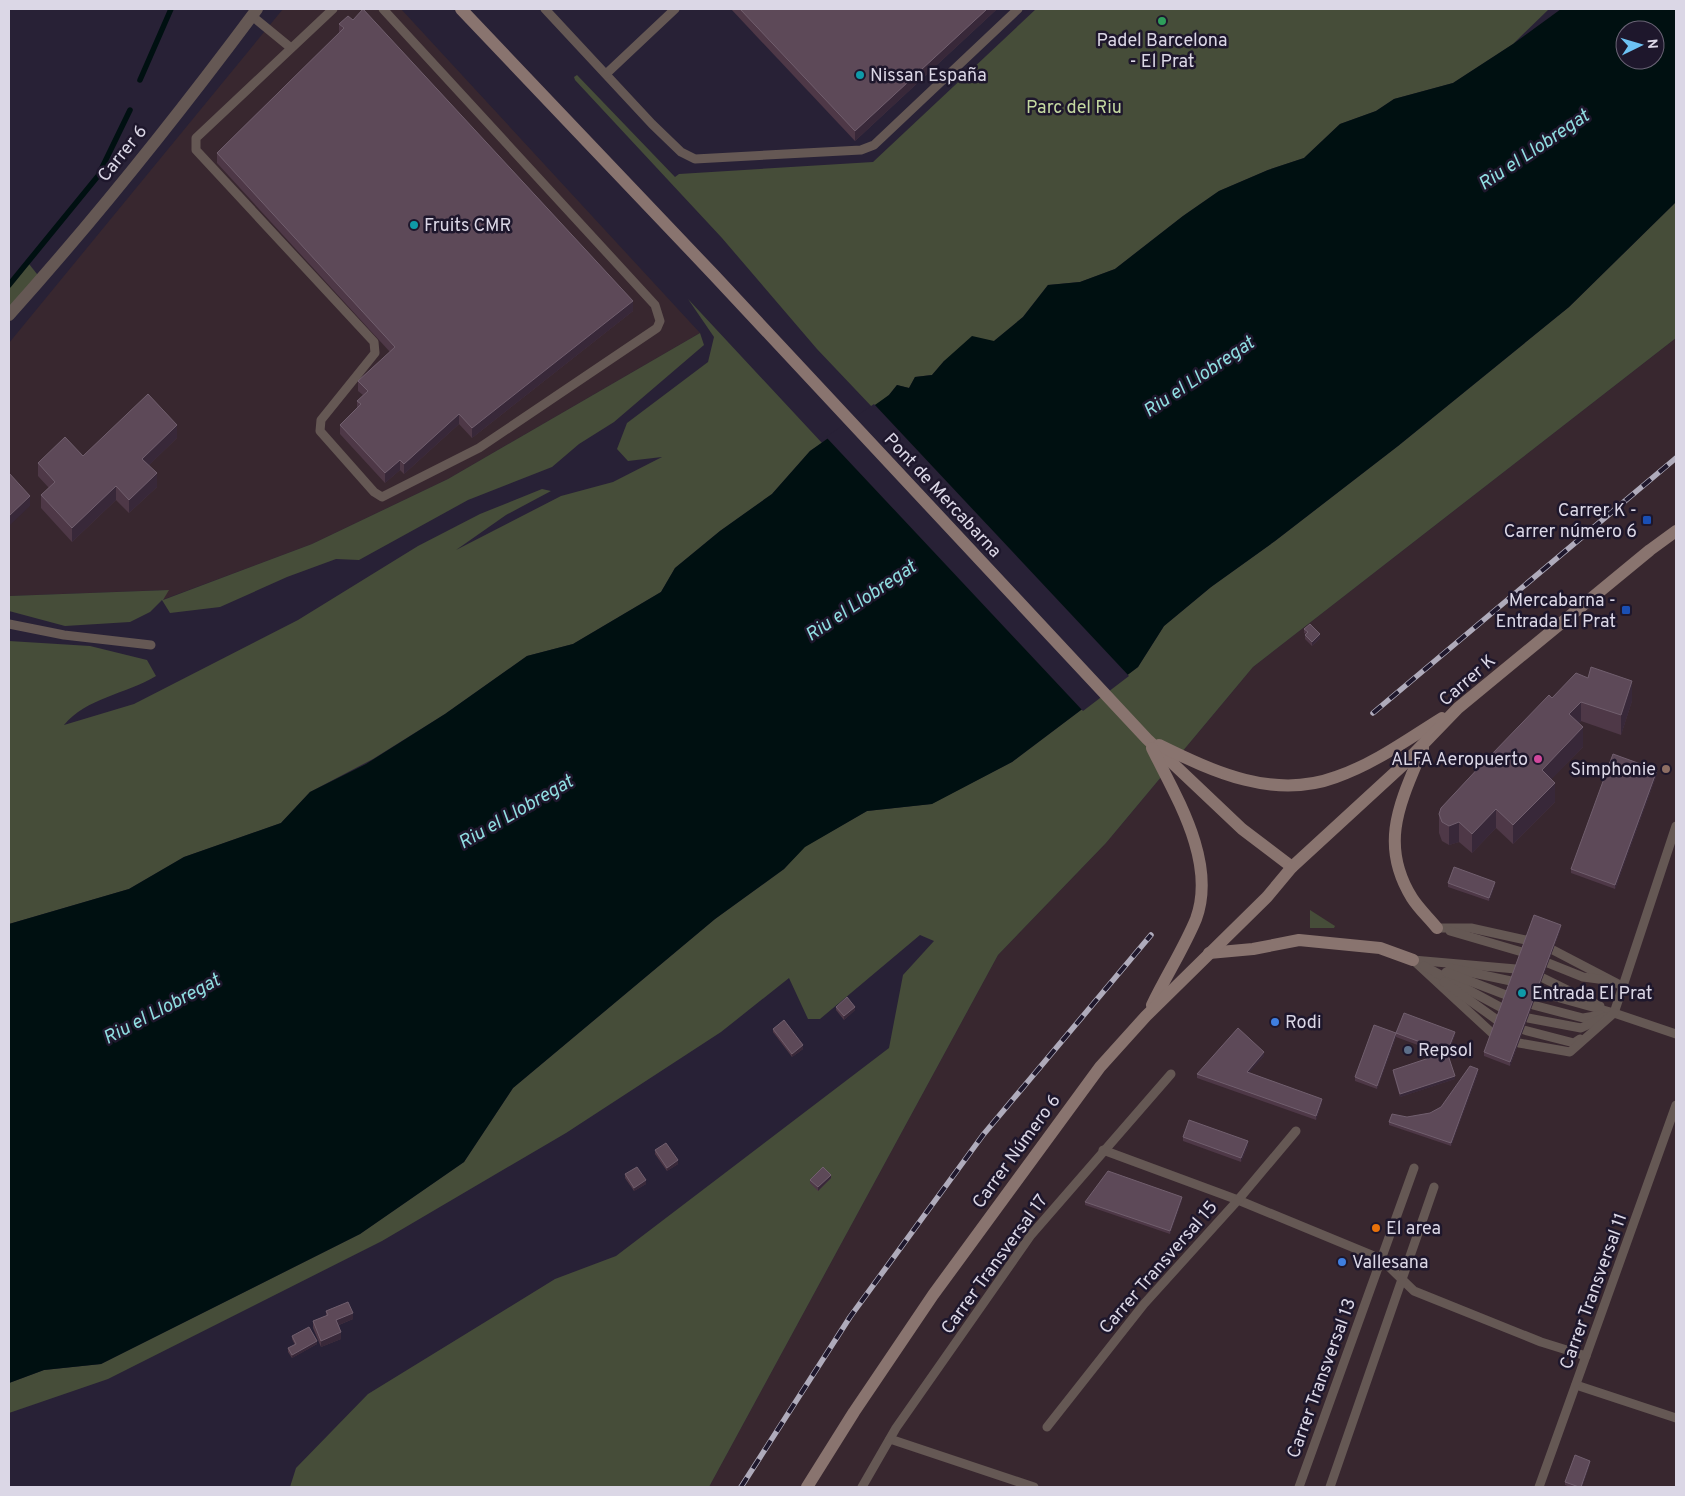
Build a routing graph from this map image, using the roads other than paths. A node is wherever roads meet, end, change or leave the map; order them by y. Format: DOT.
graph roads {
  1 [pos="333,9"];
  2 [pos="383,9"];
  3 [pos="461,9"];
  4 [pos="545,9"];
  5 [pos="675,9"];
  6 [pos="1018,9"];
  7 [pos="255,12"];
  8 [pos="292,48"];
  9 [pos="606,74"];
  10 [pos="9,315"];
  11 [pos="1676,531"];
  12 [pos="9,624"];
  13 [pos="151,645"];
  14 [pos="1458,708"];
  15 [pos="1147,739"];
  16 [pos="1425,743"];
  17 [pos="1676,826"];
  18 [pos="1672,850"];
  19 [pos="1292,867"];
  20 [pos="1437,928"];
  21 [pos="1526,940"];
  22 [pos="1553,950"];
  23 [pos="1209,952"];
  24 [pos="1522,952"];
  25 [pos="1413,960"];
  26 [pos="1548,963"];
  27 [pos="1516,969"];
  28 [pos="1543,978"];
  29 [pos="1606,980"];
  30 [pos="1511,981"];
  31 [pos="1622,986"];
  32 [pos="1538,992"];
  33 [pos="1506,995"];
  34 [pos="1532,1005"];
  35 [pos="1502,1008"];
  36 [pos="1614,1013"];
  37 [pos="1146,1016"];
  38 [pos="1528,1018"];
  39 [pos="1497,1020"];
  40 [pos="1524,1030"];
  41 [pos="1492,1033"];
  42 [pos="1676,1034"];
  43 [pos="1519,1043"];
  44 [pos="1171,1074"];
  45 [pos="1676,1105"];
  46 [pos="1296,1131"];
  47 [pos="1104,1150"];
  48 [pos="1414,1168"];
  49 [pos="1434,1187"];
  50 [pos="1238,1200"];
  51 [pos="1381,1259"];
  52 [pos="1401,1279"];
  53 [pos="1586,1356"];
  54 [pos="1576,1385"];
  55 [pos="1676,1418"];
  56 [pos="1047,1428"];
  57 [pos="890,1440"];
  58 [pos="807,1487"];
  59 [pos="862,1487"];
  60 [pos="1034,1487"];
  61 [pos="1299,1487"];
  62 [pos="1330,1487"];
  63 [pos="1539,1487"];
  1 -- 8 [label="lane"];
  2 -- 8 [label="lane"];
  3 -- 15 [label="main road, Pont de Mercabarna"];
  4 -- 9 [label="lane"];
  5 -- 9 [label="lane"];
  6 -- 9 [label="lane"];
  7 -- 8 [label="lane"];
  7 -- 10 [label="street, Carrer 6"];
  11 -- 14 [label="main road, Carrer K"];
  12 -- 13 [label="lane"];
  14 -- 15 [label="main road"];
  14 -- 16 [label="main road, Carrer K"];
  15 -- 19 [label="main road"];
  15 -- 37 [label="main road"];
  16 -- 19 [label="main road, Carrer K"];
  16 -- 20 [label="main road"];
  17 -- 18 [label="lane"];
  18 -- 31 [label="lane"];
  19 -- 23 [label="main road, Carrer Número 6"];
  20 -- 21 [label="lane"];
  20 -- 24 [label="lane"];
  22 -- 29 [label="lane"];
  23 -- 25 [label="main road"];
  23 -- 37 [label="main road, Carrer Número 6"];
  25 -- 27 [label="lane"];
  25 -- 30 [label="lane"];
  25 -- 33 [label="lane"];
  25 -- 35 [label="lane"];
  25 -- 39 [label="lane"];
  25 -- 41 [label="lane"];
  26 -- 29 [label="lane"];
  28 -- 36 [label="lane"];
  29 -- 31 [label="lane"];
  31 -- 36 [label="lane"];
  32 -- 36 [label="lane"];
  34 -- 36 [label="lane"];
  36 -- 38 [label="lane"];
  36 -- 40 [label="lane"];
  36 -- 42 [label="lane"];
  36 -- 43 [label="lane"];
  37 -- 58 [label="main road, Carrer Número 6"];
  44 -- 47 [label="lane, Carrer Transversal 17"];
  45 -- 53 [label="lane, Carrer Transversal 11"];
  46 -- 50 [label="lane, Carrer Transversal 15"];
  47 -- 50 [label="lane"];
  47 -- 57 [label="lane, Carrer Transversal 17"];
  48 -- 51 [label="lane, Carrer Transversal 13"];
  49 -- 52 [label="lane"];
  50 -- 51 [label="lane"];
  50 -- 56 [label="lane, Carrer Transversal 15"];
  51 -- 52 [label="lane"];
  51 -- 61 [label="lane, Carrer Transversal 13"];
  52 -- 53 [label="lane"];
  52 -- 62 [label="lane"];
  53 -- 54 [label="lane, Carrer Transversal 11"];
  54 -- 55 [label="lane"];
  54 -- 63 [label="lane, Carrer Transversal 11"];
  57 -- 59 [label="lane, Carrer Transversal 17"];
  57 -- 60 [label="lane"];
}
